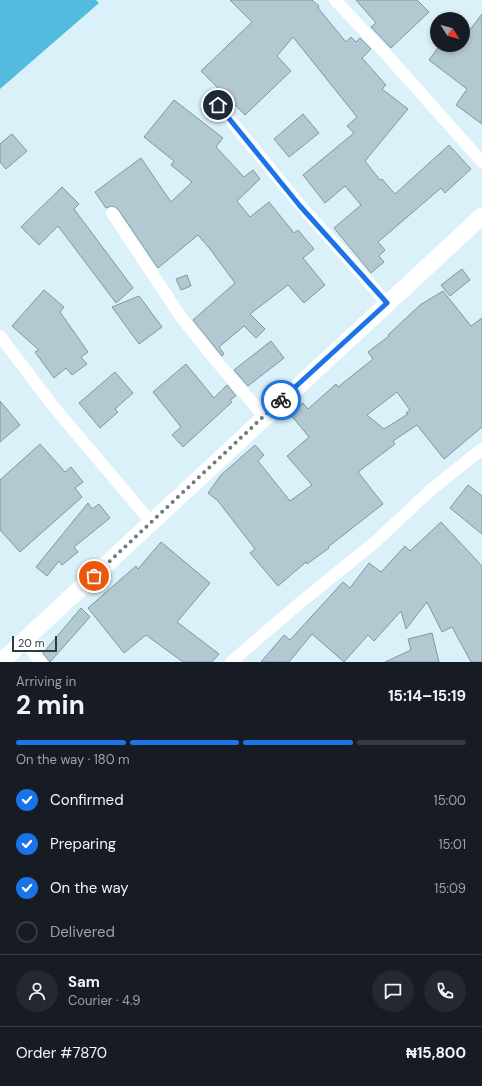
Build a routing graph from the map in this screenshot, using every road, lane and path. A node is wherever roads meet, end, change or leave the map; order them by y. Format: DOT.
graph roads {
  1 [pos="335,0"];
  2 [pos="218,105"];
  3 [pos="482,162"];
  4 [pos="112,213"];
  5 [pos="482,216"];
  6 [pos="387,303"];
  7 [pos="0,336"];
  8 [pos="264,416"];
  9 [pos="482,449"];
  10 [pos="152,522"];
  11 [pos="25,640"];
  12 [pos="1,662"];
  13 [pos="40,662"];
  14 [pos="231,662"];
  1 -- 3 [label="street"];
  2 -- 6 [label="street"];
  4 -- 8 [label="street"];
  5 -- 6 [label="street"];
  6 -- 8 [label="street"];
  7 -- 10 [label="street"];
  8 -- 10 [label="street"];
  9 -- 14 [label="street"];
  10 -- 11 [label="street"];
  11 -- 12 [label="street"];
  11 -- 13 [label="street"];
}
